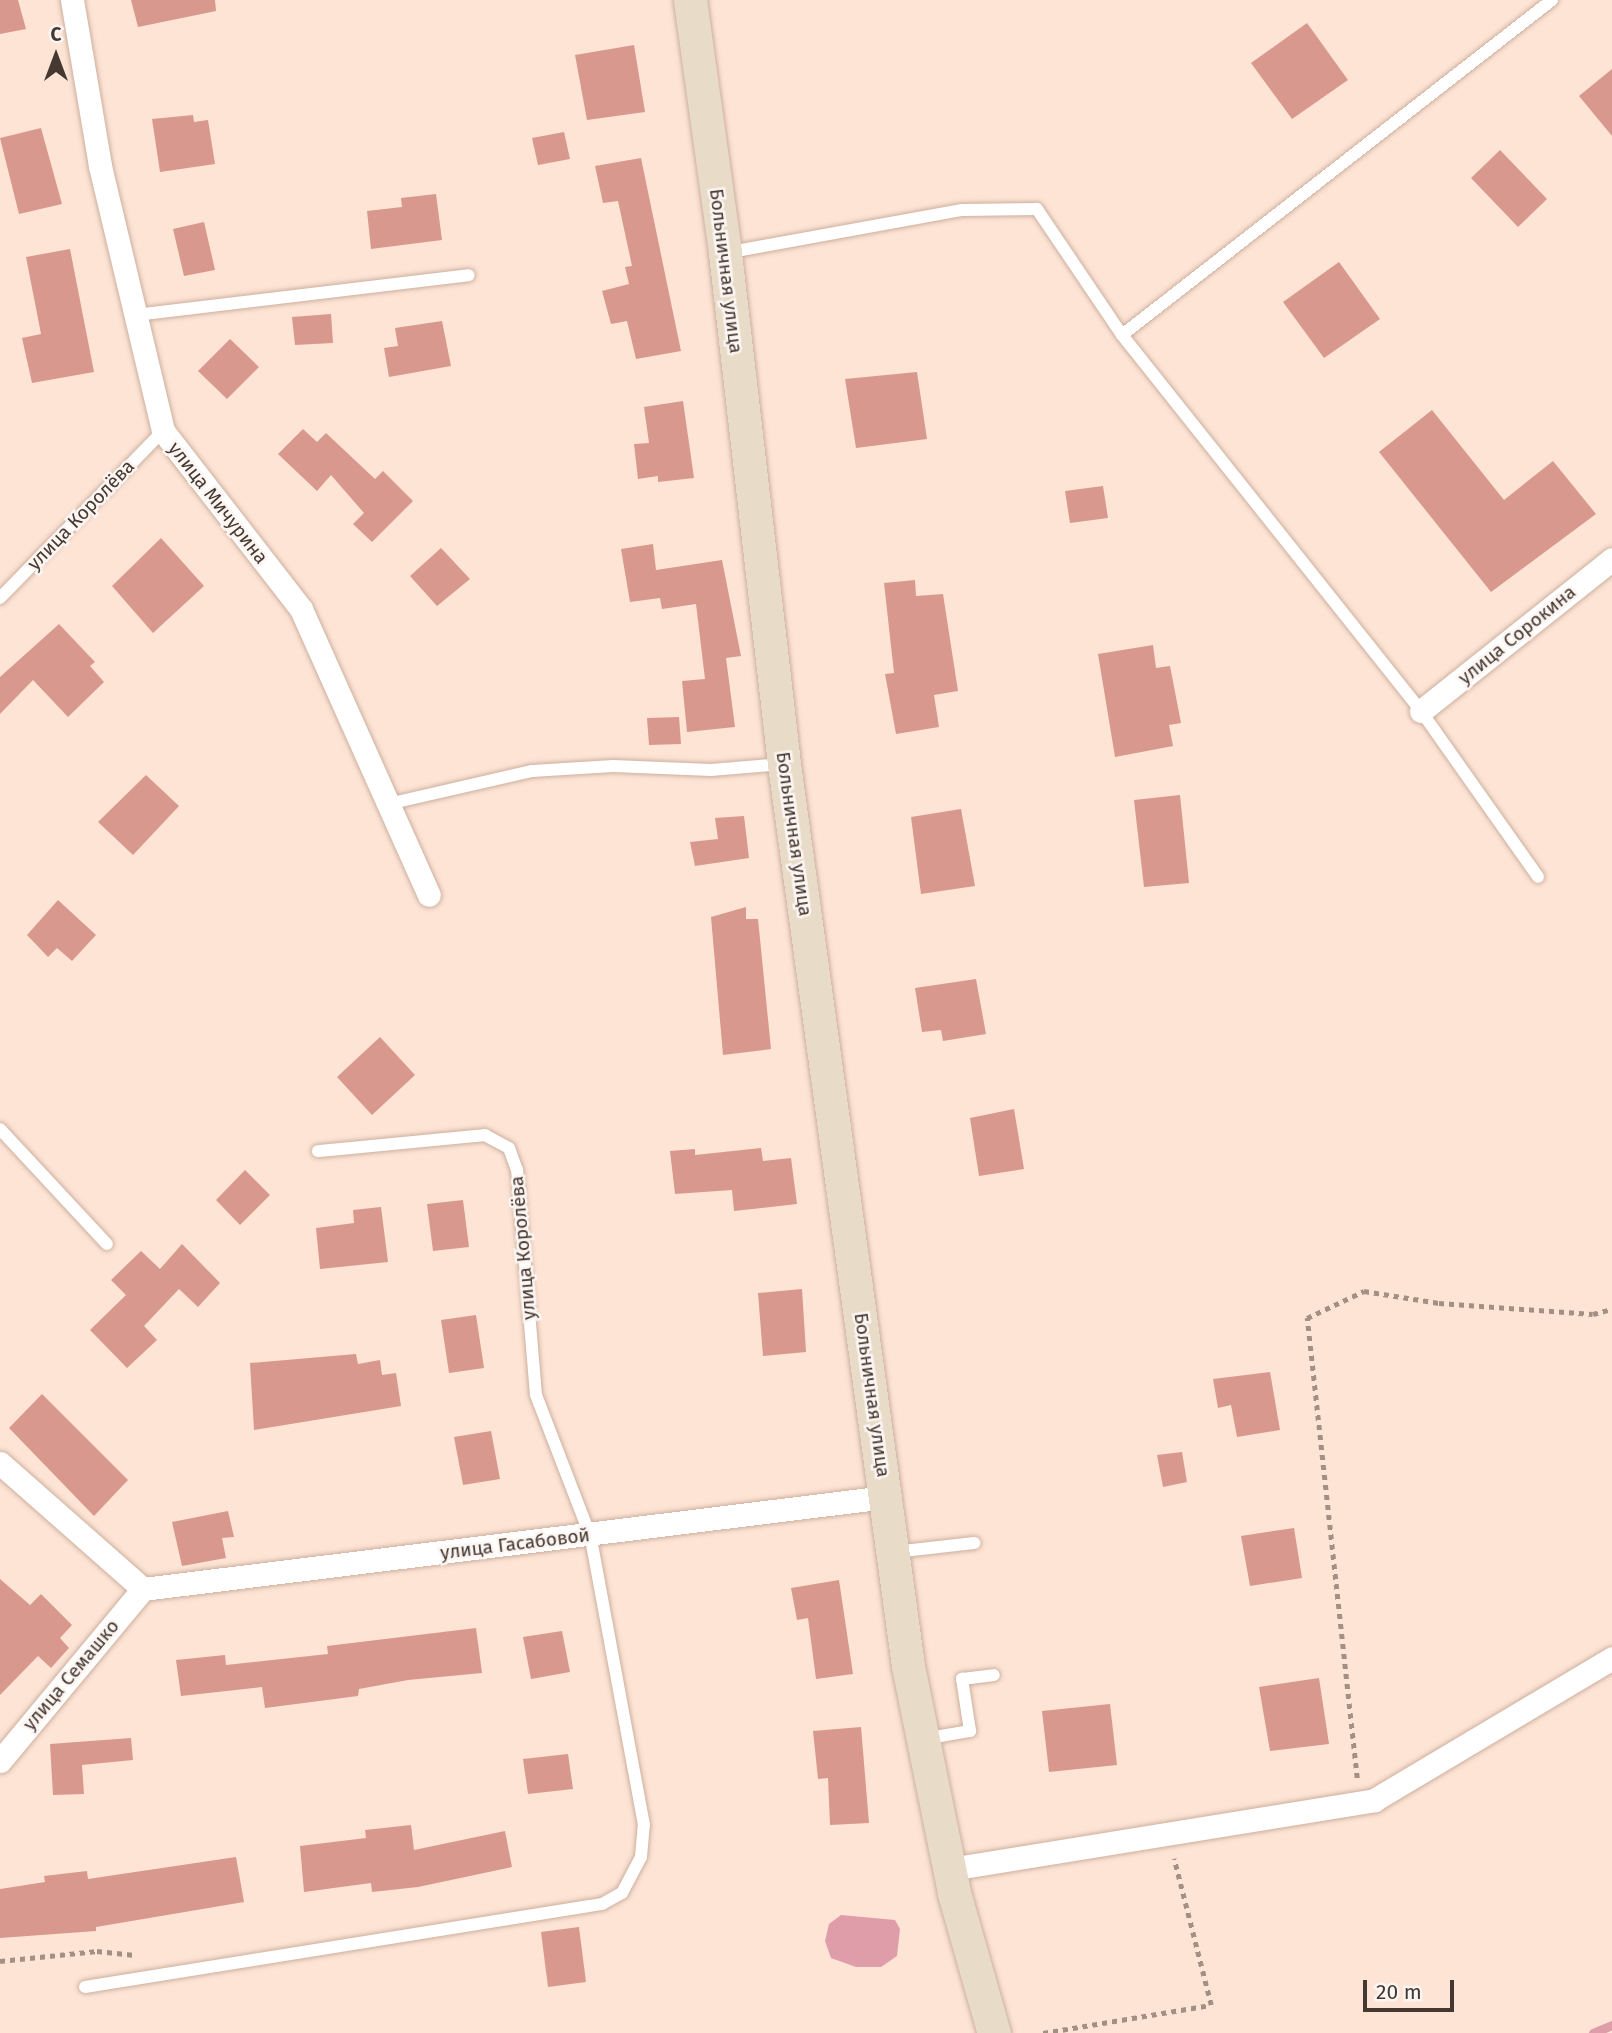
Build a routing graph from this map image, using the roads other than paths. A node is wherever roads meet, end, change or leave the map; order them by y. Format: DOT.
graph roads {
  1 [pos="72,0"];
  2 [pos="690,0"];
  3 [pos="1552,0"];
  4 [pos="725,253"];
  5 [pos="468,275"];
  6 [pos="135,315"];
  7 [pos="1122,335"];
  8 [pos="163,431"];
  9 [pos="1612,559"];
  10 [pos="0,598"];
  11 [pos="1421,711"];
  12 [pos="784,764"];
  13 [pos="388,804"];
  14 [pos="1538,877"];
  15 [pos="429,895"];
  16 [pos="0,1129"];
  17 [pos="318,1151"];
  18 [pos="107,1244"];
  19 [pos="0,1463"];
  20 [pos="886,1497"];
  21 [pos="590,1535"];
  22 [pos="974,1543"];
  23 [pos="894,1553"];
  24 [pos="143,1589"];
  25 [pos="1612,1658"];
  26 [pos="994,1675"];
  27 [pos="920,1739"];
  28 [pos="0,1761"];
  29 [pos="950,1869"];
  30 [pos="85,1987"];
  31 [pos="994,2033"];
  1 -- 6 [label="street, улица Мичурина"];
  2 -- 4 [label="street, Больничная улица"];
  3 -- 7 [label="lane"];
  4 -- 7 [label="lane"];
  4 -- 12 [label="street, Больничная улица"];
  5 -- 6 [label="lane"];
  6 -- 8 [label="street, улица Мичурина"];
  7 -- 11 [label="lane"];
  8 -- 10 [label="lane, улица Королёва"];
  8 -- 13 [label="street, улица Мичурина"];
  9 -- 11 [label="street, улица Сорокина"];
  11 -- 14 [label="lane"];
  12 -- 13 [label="lane"];
  12 -- 20 [label="street, Больничная улица"];
  13 -- 15 [label="street, улица Мичурина"];
  16 -- 18 [label="lane"];
  17 -- 21 [label="lane, улица Королёва"];
  19 -- 24 [label="street"];
  20 -- 21 [label="street, улица Гасабовой"];
  20 -- 23 [label="street, Больничная улица"];
  21 -- 24 [label="street, улица Гасабовой"];
  21 -- 30 [label="lane, улица Королёва"];
  22 -- 23 [label="lane"];
  23 -- 27 [label="street, Больничная улица"];
  24 -- 28 [label="street, улица Семашко"];
  25 -- 29 [label="street"];
  26 -- 27 [label="lane"];
  27 -- 29 [label="street, Больничная улица"];
  29 -- 31 [label="street, Больничная улица"];
}
